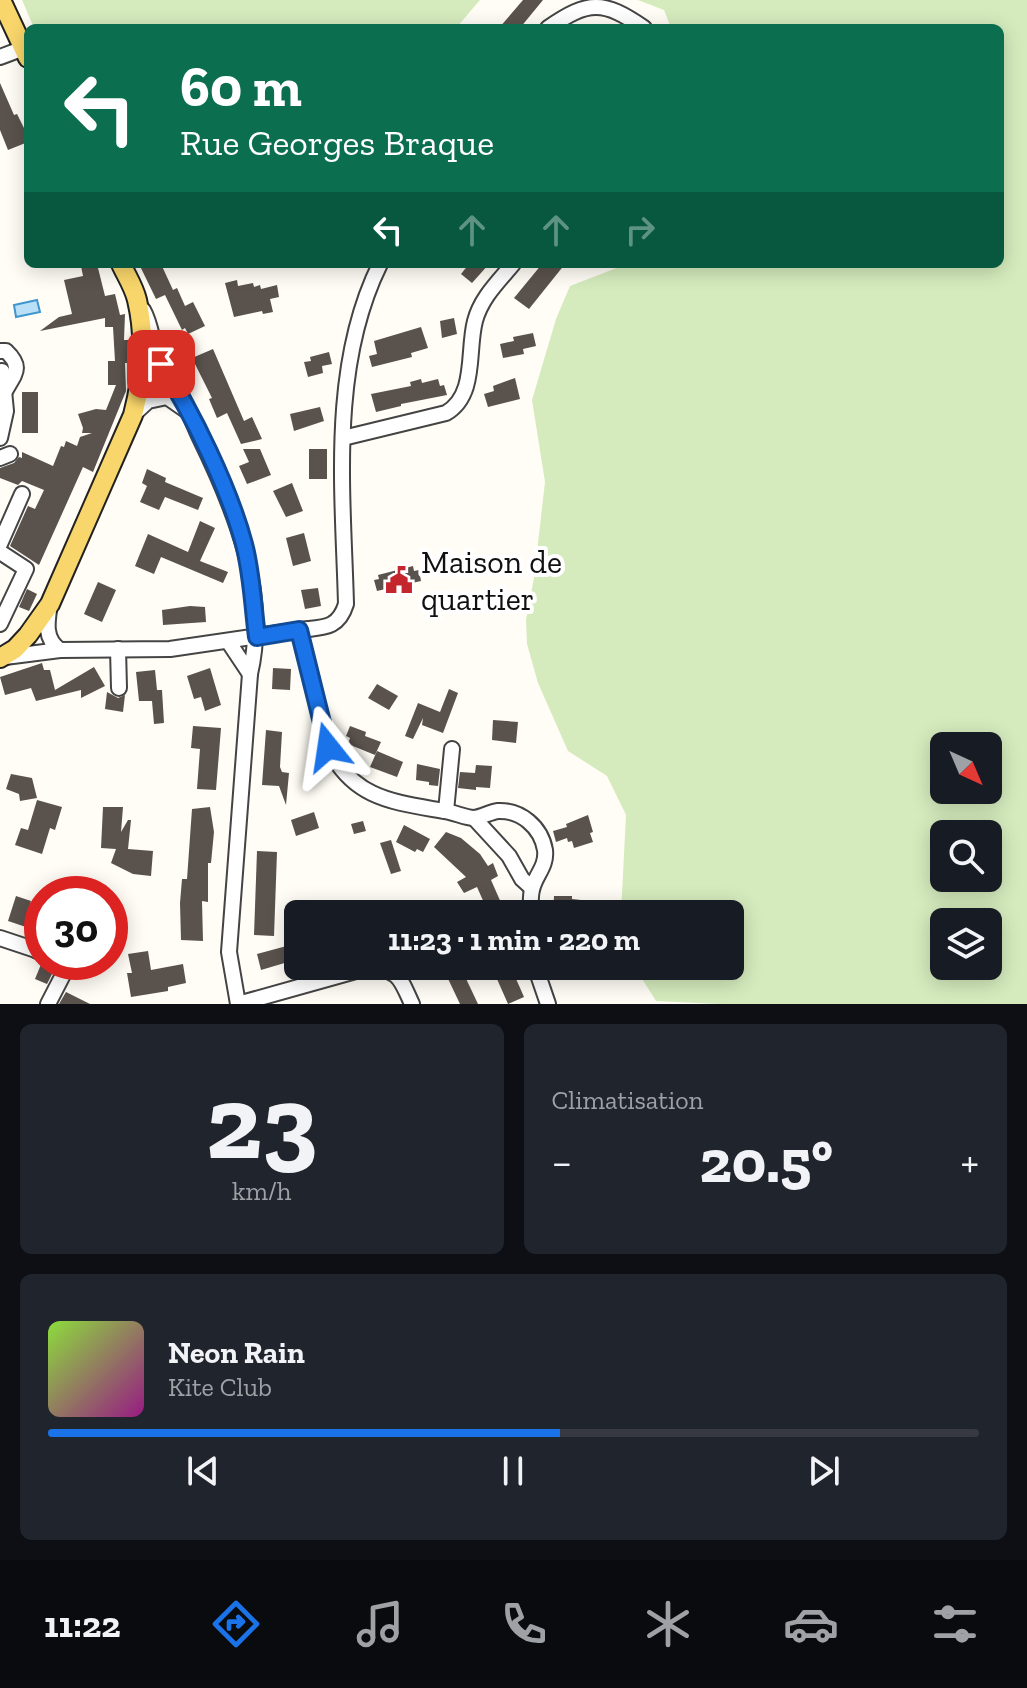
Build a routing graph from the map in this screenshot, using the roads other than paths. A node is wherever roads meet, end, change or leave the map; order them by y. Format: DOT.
graph roads {
  1 [pos="1,0"];
  2 [pos="552,24"];
  3 [pos="639,24"];
  4 [pos="24,49"];
  5 [pos="24,53"];
  6 [pos="0,57"];
  7 [pos="123,268"];
  8 [pos="379,268"];
  9 [pos="510,268"];
  10 [pos="136,298"];
  11 [pos="0,351"];
  12 [pos="2,371"];
  13 [pos="4,393"];
  14 [pos="187,411"];
  15 [pos="133,415"];
  16 [pos="0,438"];
  17 [pos="343,438"];
  18 [pos="22,494"];
  19 [pos="0,544"];
  20 [pos="0,552"];
  21 [pos="50,604"];
  22 [pos="254,607"];
  23 [pos="0,624"];
  24 [pos="299,630"];
  25 [pos="257,637"];
  26 [pos="233,640"];
  27 [pos="118,649"];
  28 [pos="60,650"];
  29 [pos="2,658"];
  30 [pos="250,674"];
  31 [pos="119,688"];
  32 [pos="452,749"];
  33 [pos="446,811"];
  34 [pos="474,818"];
  35 [pos="532,888"];
  36 [pos="532,900"];
  37 [pos="0,938"];
  38 [pos="24,946"];
  39 [pos="60,980"];
  40 [pos="540,980"];
  41 [pos="48,1004"];
  42 [pos="238,1004"];
  43 [pos="412,1004"];
  44 [pos="548,1004"];
  1 -- 4 [label="main road"];
  2 -- 3 [label="street"];
  5 -- 6 [label="street"];
  7 -- 10 [label="main road"];
  8 -- 17 [label="street"];
  9 -- 17 [label="street"];
  10 -- 14 [label="street"];
  10 -- 15 [label="main road"];
  11 -- 13 [label="street"];
  12 -- 13 [label="street"];
  13 -- 16 [label="street"];
  14 -- 15 [label="street"];
  14 -- 22 [label="street"];
  15 -- 21 [label="main road"];
  17 -- 24 [label="street"];
  18 -- 19 [label="street"];
  20 -- 23 [label="street"];
  21 -- 28 [label="street"];
  21 -- 29 [label="main road"];
  22 -- 25 [label="street"];
  22 -- 26 [label="street"];
  24 -- 25 [label="street"];
  24 -- 33 [label="street"];
  25 -- 26 [label="street"];
  25 -- 30 [label="street"];
  26 -- 27 [label="street"];
  26 -- 30 [label="street"];
  27 -- 28 [label="street"];
  27 -- 31 [label="street"];
  28 -- 29 [label="street"];
  30 -- 42 [label="street"];
  32 -- 33 [label="street"];
  33 -- 34 [label="street"];
  34 -- 35 [label="street"];
  34 -- 35 [label="street"];
  35 -- 36 [label="street"];
  37 -- 38 [label="street"];
  39 -- 41 [label="street"];
  40 -- 44 [label="street"];
  42 -- 43 [label="street"];
}
